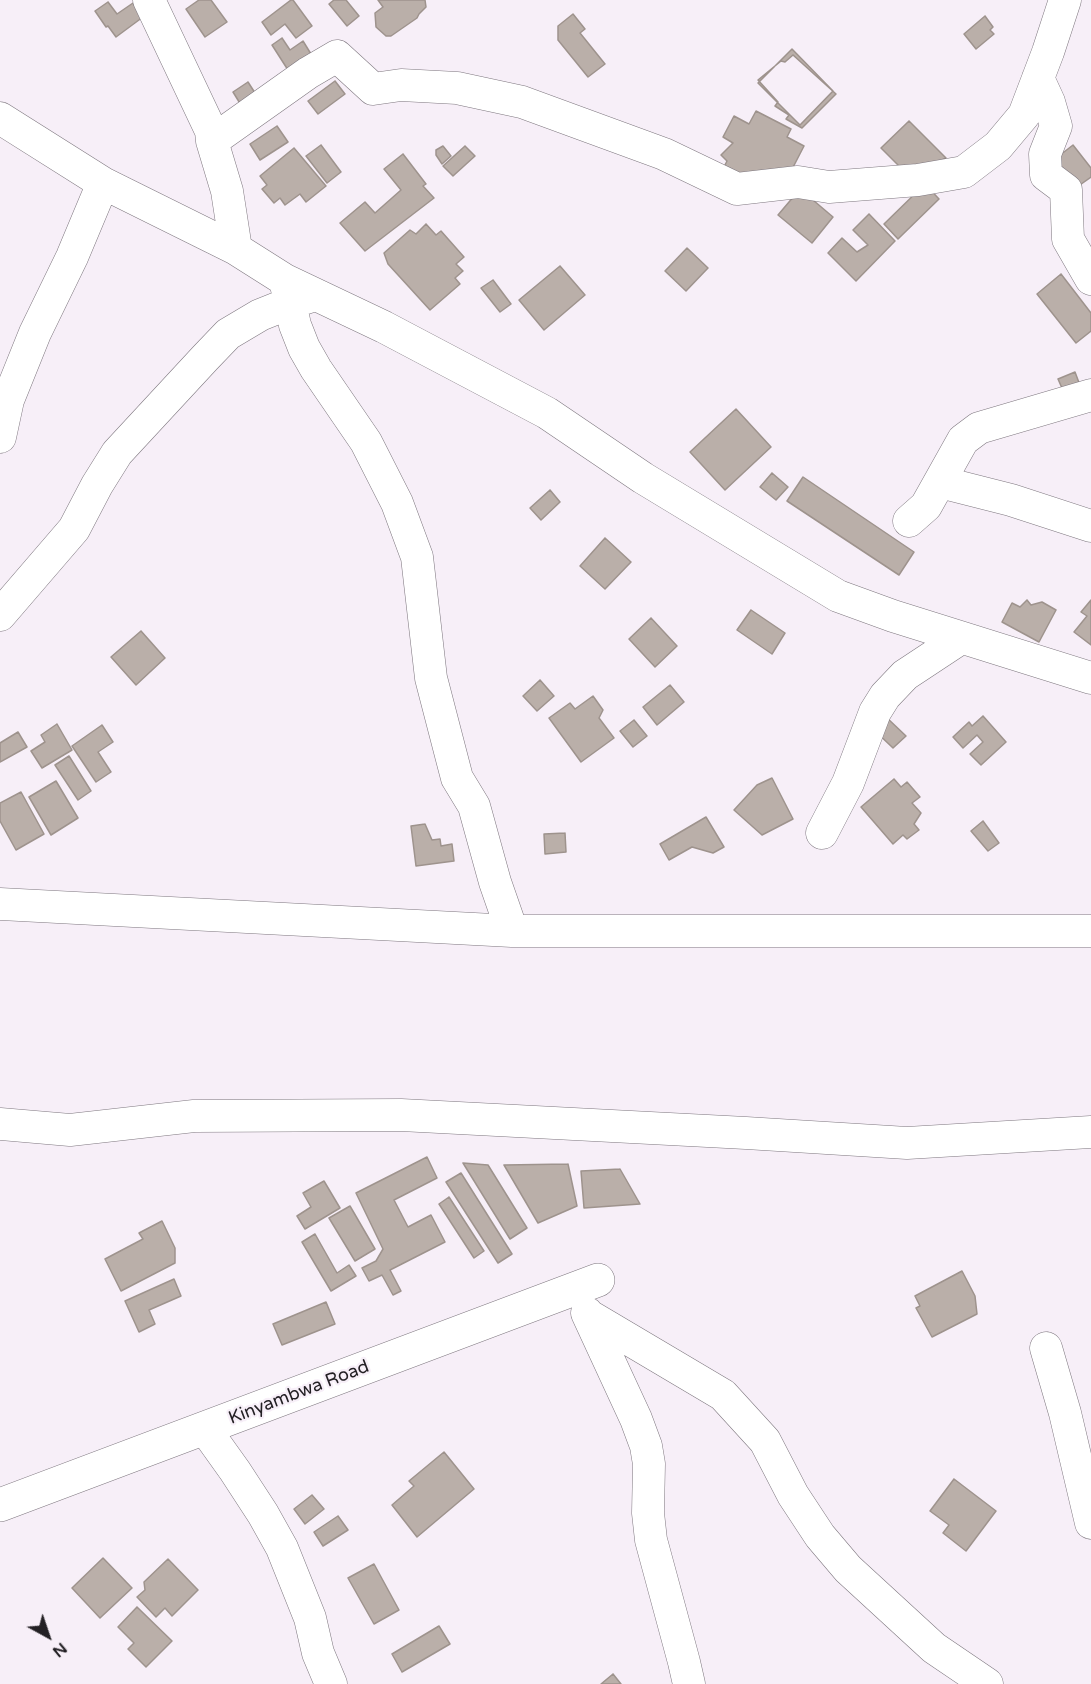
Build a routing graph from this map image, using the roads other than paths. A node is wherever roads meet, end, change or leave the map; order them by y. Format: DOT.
graph roads {
  1 [pos="149,0"];
  2 [pos="1065,0"];
  3 [pos="1038,78"];
  4 [pos="0,118"];
  5 [pos="212,141"];
  6 [pos="103,183"];
  7 [pos="236,249"];
  8 [pos="1091,279"];
  9 [pos="288,286"];
  10 [pos="228,334"];
  11 [pos="1091,394"];
  12 [pos="0,437"];
  13 [pos="940,482"];
  14 [pos="909,520"];
  15 [pos="1091,526"];
  16 [pos="0,615"];
  17 [pos="961,638"];
  18 [pos="1091,678"];
  19 [pos="822,833"];
  20 [pos="0,904"];
  21 [pos="512,931"];
  22 [pos="1091,931"];
  23 [pos="0,1124"];
  24 [pos="1091,1132"];
  25 [pos="588,1294"];
  26 [pos="1046,1348"];
  27 [pos="205,1429"];
  28 [pos="0,1506"];
  29 [pos="1091,1523"];
  30 [pos="331,1684"];
  31 [pos="689,1684"];
  32 [pos="987,1684"];
  1 -- 5 [label="street"];
  2 -- 3 [label="street"];
  3 -- 5 [label="street"];
  3 -- 8 [label="street"];
  4 -- 6 [label="street"];
  5 -- 7 [label="street"];
  6 -- 7 [label="street"];
  6 -- 12 [label="street"];
  7 -- 9 [label="street"];
  9 -- 10 [label="street"];
  9 -- 10 [label="street"];
  9 -- 17 [label="street"];
  9 -- 21 [label="street"];
  10 -- 16 [label="street"];
  11 -- 13 [label="street"];
  13 -- 14 [label="street"];
  13 -- 15 [label="street"];
  17 -- 18 [label="street"];
  17 -- 19 [label="street"];
  20 -- 21 [label="street"];
  21 -- 22 [label="street"];
  23 -- 24 [label="street"];
  25 -- 27 [label="street, Kinyambwa Road"];
  25 -- 31 [label="street"];
  25 -- 32 [label="street"];
  26 -- 29 [label="street"];
  27 -- 28 [label="street, Kinyambwa Road"];
  27 -- 30 [label="street"];
}
